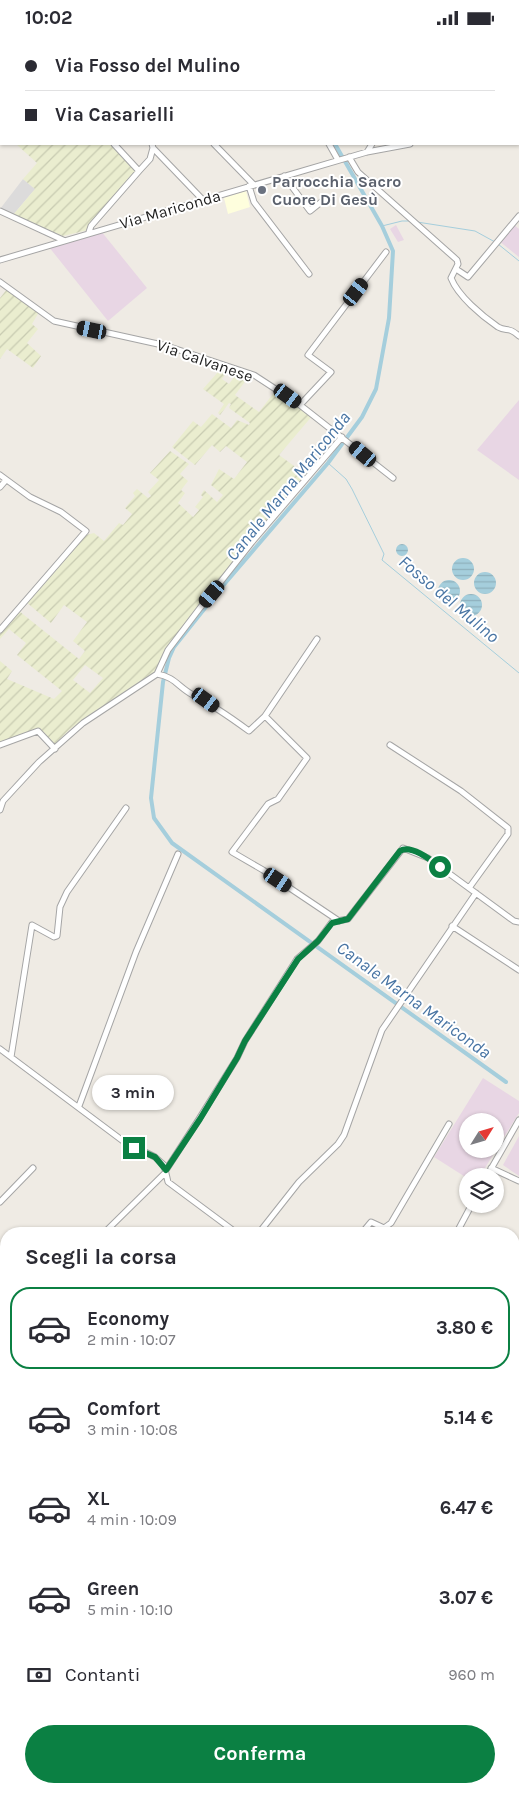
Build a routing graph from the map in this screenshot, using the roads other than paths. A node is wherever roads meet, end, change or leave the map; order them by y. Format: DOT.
graph roads {
  1 [pos="115,145"];
  2 [pos="215,145"];
  3 [pos="329,145"];
  4 [pos="371,145"];
  5 [pos="405,145"];
  6 [pos="152,146"];
  7 [pos="367,152"];
  8 [pos="343,159"];
  9 [pos="140,171"];
  10 [pos="284,176"];
  11 [pos="251,185"];
  12 [pos="324,199"];
  13 [pos="203,200"];
  14 [pos="0,211"];
  15 [pos="519,216"];
  16 [pos="90,232"];
  17 [pos="63,240"];
  18 [pos="386,252"];
  19 [pos="0,260"];
  20 [pos="456,269"];
  21 [pos="308,274"];
  22 [pos="0,282"];
  23 [pos="519,336"];
  24 [pos="300,405"];
  25 [pos="344,439"];
  26 [pos="0,475"];
  27 [pos="393,478"];
  28 [pos="6,480"];
  29 [pos="0,487"];
  30 [pos="0,630"];
  31 [pos="317,639"];
  32 [pos="158,674"];
  33 [pos="265,716"];
  34 [pos="0,745"];
  35 [pos="390,745"];
  36 [pos="55,749"];
  37 [pos="126,808"];
  38 [pos="0,810"];
  39 [pos="178,854"];
  40 [pos="469,888"];
  41 [pos="476,893"];
  42 [pos="339,921"];
  43 [pos="519,922"];
  44 [pos="452,926"];
  45 [pos="519,970"];
  46 [pos="0,1049"];
  47 [pos="11,1057"];
  48 [pos="79,1106"];
  49 [pos="519,1119"];
  50 [pos="449,1124"];
  51 [pos="32,1168"];
  52 [pos="492,1168"];
  53 [pos="166,1172"];
  54 [pos="504,1175"];
  55 [pos="519,1181"];
  56 [pos="0,1202"];
  57 [pos="467,1213"];
  58 [pos="110,1227"];
  59 [pos="229,1227"];
  60 [pos="264,1227"];
  61 [pos="367,1227"];
  62 [pos="382,1227"];
  63 [pos="385,1227"];
  64 [pos="460,1227"];
  1 -- 9 [label="street"];
  2 -- 11 [label="street"];
  3 -- 8 [label="street"];
  4 -- 7 [label="street"];
  5 -- 7 [label="street, Via Mariconda"];
  6 -- 9 [label="street"];
  6 -- 13 [label="street"];
  7 -- 8 [label="street, Via Mariconda"];
  8 -- 10 [label="street, Via Mariconda"];
  8 -- 20 [label="street"];
  9 -- 16 [label="street"];
  10 -- 11 [label="street, Via Mariconda"];
  10 -- 12 [label="street"];
  11 -- 13 [label="street, Via Mariconda"];
  11 -- 21 [label="street"];
  13 -- 16 [label="street, Via Mariconda"];
  14 -- 17 [label="street"];
  15 -- 20 [label="street"];
  16 -- 17 [label="street, Via Mariconda"];
  17 -- 19 [label="street, Via Mariconda"];
  18 -- 24 [label="street"];
  20 -- 23 [label="street"];
  22 -- 24 [label="street, Via Calvanese"];
  24 -- 25 [label="street, Via Calvanese"];
  25 -- 27 [label="street, Via Calvanese"];
  25 -- 32 [label="street"];
  26 -- 28 [label="street"];
  28 -- 29 [label="street"];
  28 -- 30 [label="street"];
  31 -- 33 [label="street"];
  32 -- 33 [label="street"];
  32 -- 36 [label="street"];
  33 -- 42 [label="street"];
  34 -- 36 [label="street"];
  35 -- 40 [label="street"];
  36 -- 38 [label="street"];
  37 -- 47 [label="street"];
  39 -- 48 [label="street"];
  40 -- 41 [label="street"];
  40 -- 42 [label="street"];
  41 -- 43 [label="street"];
  41 -- 44 [label="street"];
  42 -- 53 [label="street"];
  44 -- 45 [label="street"];
  44 -- 60 [label="street"];
  46 -- 47 [label="street"];
  47 -- 48 [label="street"];
  48 -- 53 [label="street"];
  49 -- 52 [label="street"];
  50 -- 63 [label="street"];
  51 -- 56 [label="street"];
  53 -- 58 [label="street"];
  53 -- 59 [label="street"];
  54 -- 55 [label="street"];
  57 -- 64 [label="street"];
  61 -- 62 [label="street"];
}
